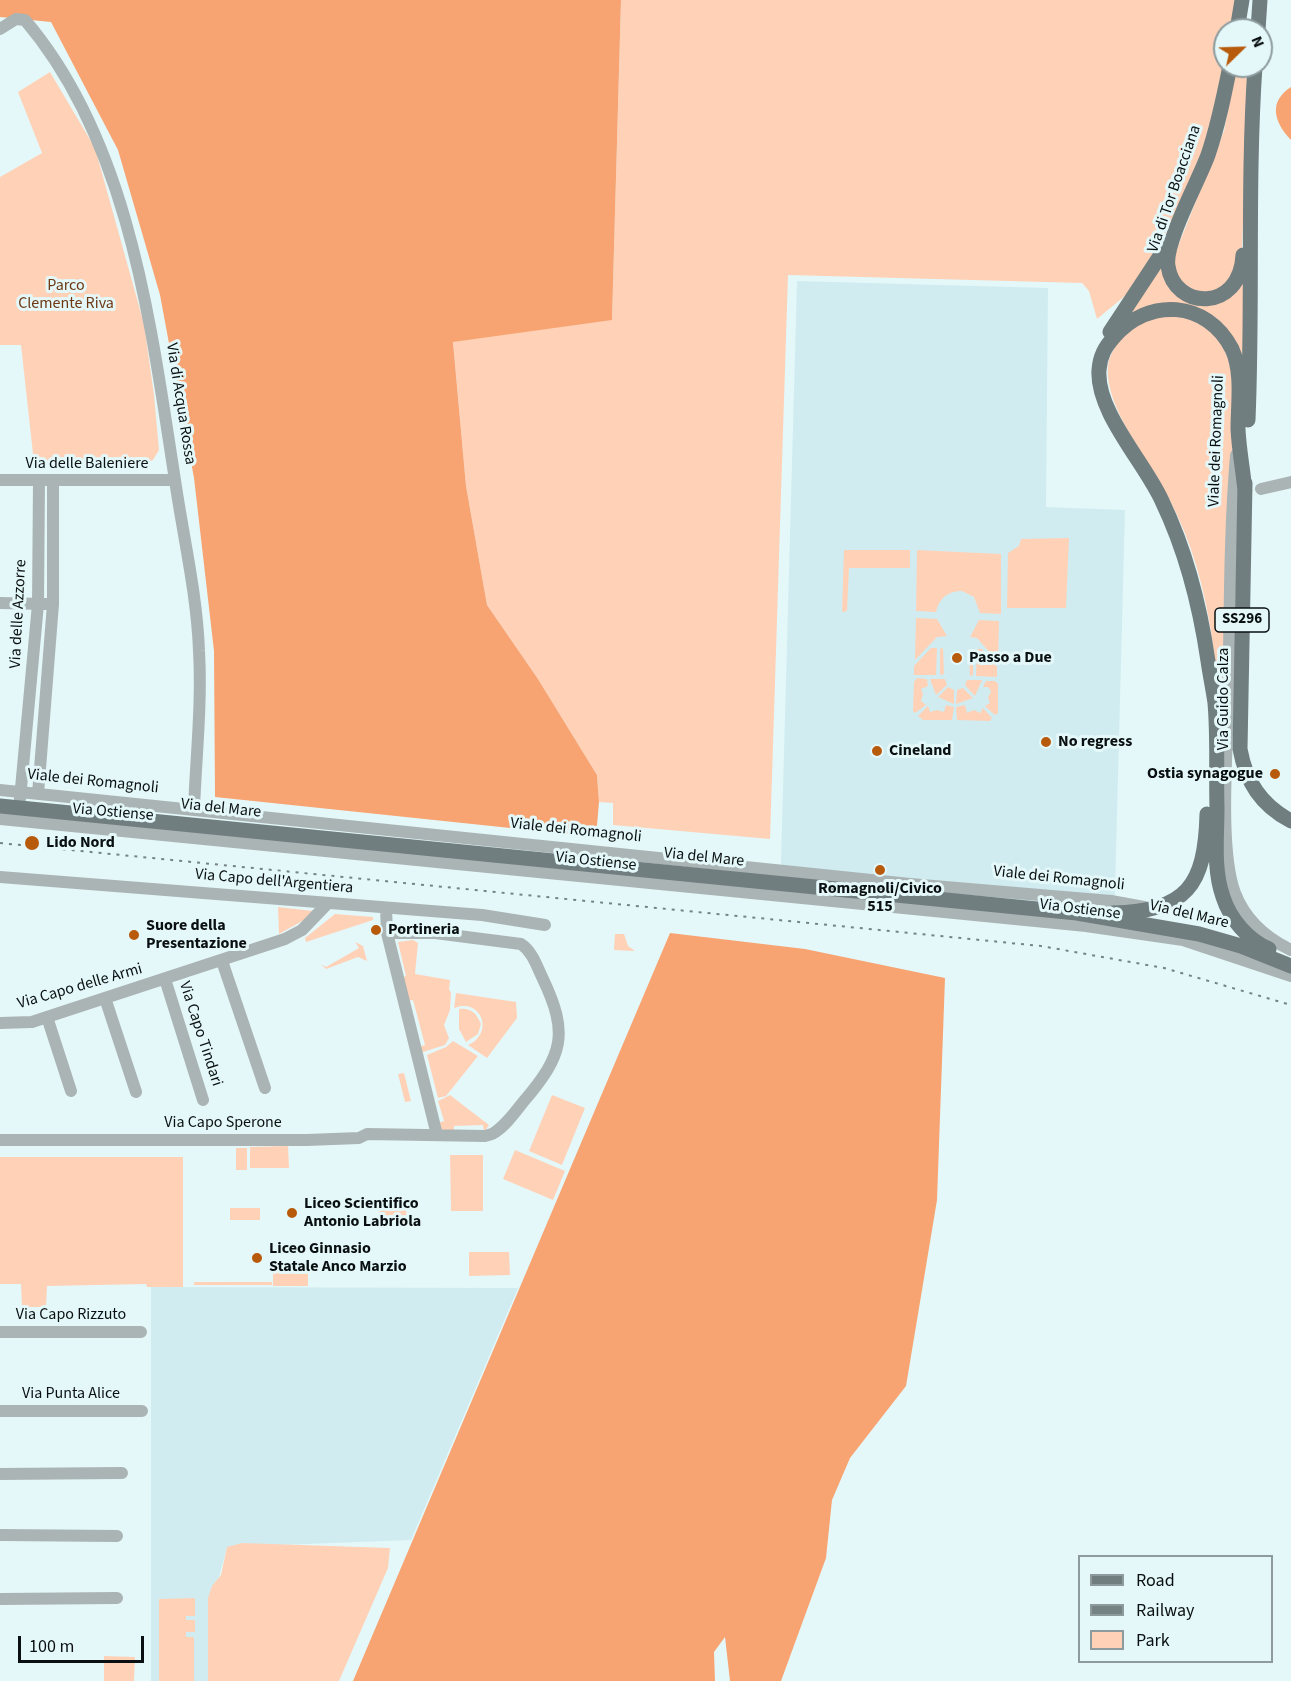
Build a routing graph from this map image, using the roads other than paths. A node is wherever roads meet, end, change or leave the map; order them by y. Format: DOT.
graph roads {
  1 [pos="1242,0"];
  2 [pos="1260,0"];
  3 [pos="1239,18"];
  4 [pos="1259,18"];
  5 [pos="0,29"];
  6 [pos="1227,78"];
  7 [pos="1255,78"];
  8 [pos="1176,231"];
  9 [pos="1251,233"];
  10 [pos="1105,346"];
  11 [pos="1239,432"];
  12 [pos="0,480"];
  13 [pos="39,480"];
  14 [pos="53,480"];
  15 [pos="175,480"];
  16 [pos="1291,482"];
  17 [pos="1261,489"];
  18 [pos="1245,491"];
  19 [pos="0,603"];
  20 [pos="38,604"];
  21 [pos="53,604"];
  22 [pos="1210,679"];
  23 [pos="25,751"];
  24 [pos="41,753"];
  25 [pos="0,790"];
  26 [pos="38,794"];
  27 [pos="0,806"];
  28 [pos="19,807"];
  29 [pos="194,809"];
  30 [pos="0,819"];
  31 [pos="1291,821"];
  32 [pos="0,877"];
  33 [pos="328,903"];
  34 [pos="386,908"];
  35 [pos="1148,908"];
  36 [pos="1077,913"];
  37 [pos="545,925"];
  38 [pos="387,933"];
  39 [pos="1291,950"];
  40 [pos="1291,959"];
  41 [pos="222,961"];
  42 [pos="1291,966"];
  43 [pos="1291,976"];
  44 [pos="165,979"];
  45 [pos="105,998"];
  46 [pos="47,1017"];
  47 [pos="0,1023"];
  48 [pos="265,1088"];
  49 [pos="71,1091"];
  50 [pos="136,1092"];
  51 [pos="203,1100"];
  52 [pos="437,1135"];
  53 [pos="3,1142"];
  54 [pos="0,1332"];
  55 [pos="141,1332"];
  56 [pos="0,1411"];
  57 [pos="142,1411"];
  58 [pos="122,1473"];
  59 [pos="0,1474"];
  60 [pos="0,1535"];
  61 [pos="117,1536"];
  62 [pos="117,1598"];
  63 [pos="0,1599"];
  1 -- 3 [label="main road"];
  2 -- 4 [label="main road"];
  5 -- 15 [label="street, Via di Acqua Rossa"];
  6 -- 8 [label="main road, Via di Tor Boacciana / SS296"];
  7 -- 9 [label="main road, Via di Tor Boacciana / SS296"];
  8 -- 9 [label="main road, Via di Tor Boacciana / SS296"];
  8 -- 10 [label="main road, SS296"];
  9 -- 18 [label="main road, Via Guido Calza / SS296"];
  10 -- 11 [label="main road, Viale dei Romagnoli"];
  10 -- 22 [label="main road, Viale dei Romagnoli"];
  11 -- 18 [label="main road"];
  11 -- 39 [label="street, Viale dei Romagnoli"];
  12 -- 13 [label="street, Via delle Baleniere"];
  13 -- 14 [label="street, Via delle Baleniere"];
  13 -- 20 [label="street, Via delle Azzorre"];
  14 -- 15 [label="street, Via delle Baleniere"];
  14 -- 21 [label="street, Via delle Azzorre"];
  15 -- 29 [label="street, Via di Acqua Rossa"];
  16 -- 17 [label="street"];
  18 -- 31 [label="main road, Via Guido Calza / SS296"];
  19 -- 20 [label="street"];
  20 -- 21 [label="street"];
  20 -- 23 [label="street, Via delle Azzorre"];
  21 -- 24 [label="street, Via delle Azzorre"];
  22 -- 35 [label="main road, Viale dei Romagnoli"];
  22 -- 40 [label="main road, Viale dei Romagnoli"];
  23 -- 24 [label="street"];
  23 -- 28 [label="street, Via delle Azzorre"];
  24 -- 26 [label="street, Via delle Azzorre"];
  25 -- 28 [label="street, Viale dei Romagnoli"];
  26 -- 28 [label="street, Viale dei Romagnoli"];
  26 -- 29 [label="street, Viale dei Romagnoli"];
  27 -- 28 [label="main road, Via del Mare"];
  28 -- 30 [label="street, Via Ostiense"];
  28 -- 36 [label="main road, Via del Mare"];
  28 -- 43 [label="street, Via Ostiense"];
  29 -- 35 [label="street, Viale dei Romagnoli"];
  32 -- 33 [label="street, Via Capo dell'Argentiera"];
  33 -- 34 [label="street, Via Capo dell'Argentiera"];
  33 -- 41 [label="street, Via Capo delle Armi"];
  34 -- 37 [label="street, Via Capo dell'Argentiera"];
  34 -- 38 [label="street"];
  35 -- 36 [label="main road, Viale dei Romagnoli"];
  36 -- 42 [label="main road, Via del Mare"];
  38 -- 52 [label="street"];
  38 -- 52 [label="street, Via Capo Sperone"];
  41 -- 44 [label="street, Via Capo delle Armi"];
  41 -- 48 [label="street"];
  44 -- 45 [label="street, Via Capo delle Armi"];
  44 -- 51 [label="street, Via Capo Tindari"];
  45 -- 46 [label="street, Via Capo delle Armi"];
  45 -- 50 [label="street"];
  46 -- 47 [label="street, Via Capo delle Armi"];
  46 -- 49 [label="street"];
  52 -- 53 [label="street, Via Capo Sperone"];
  54 -- 55 [label="street, Via Capo Rizzuto"];
  56 -- 57 [label="street, Via Punta Alice"];
  58 -- 59 [label="street"];
  60 -- 61 [label="street"];
  62 -- 63 [label="street"];
}
